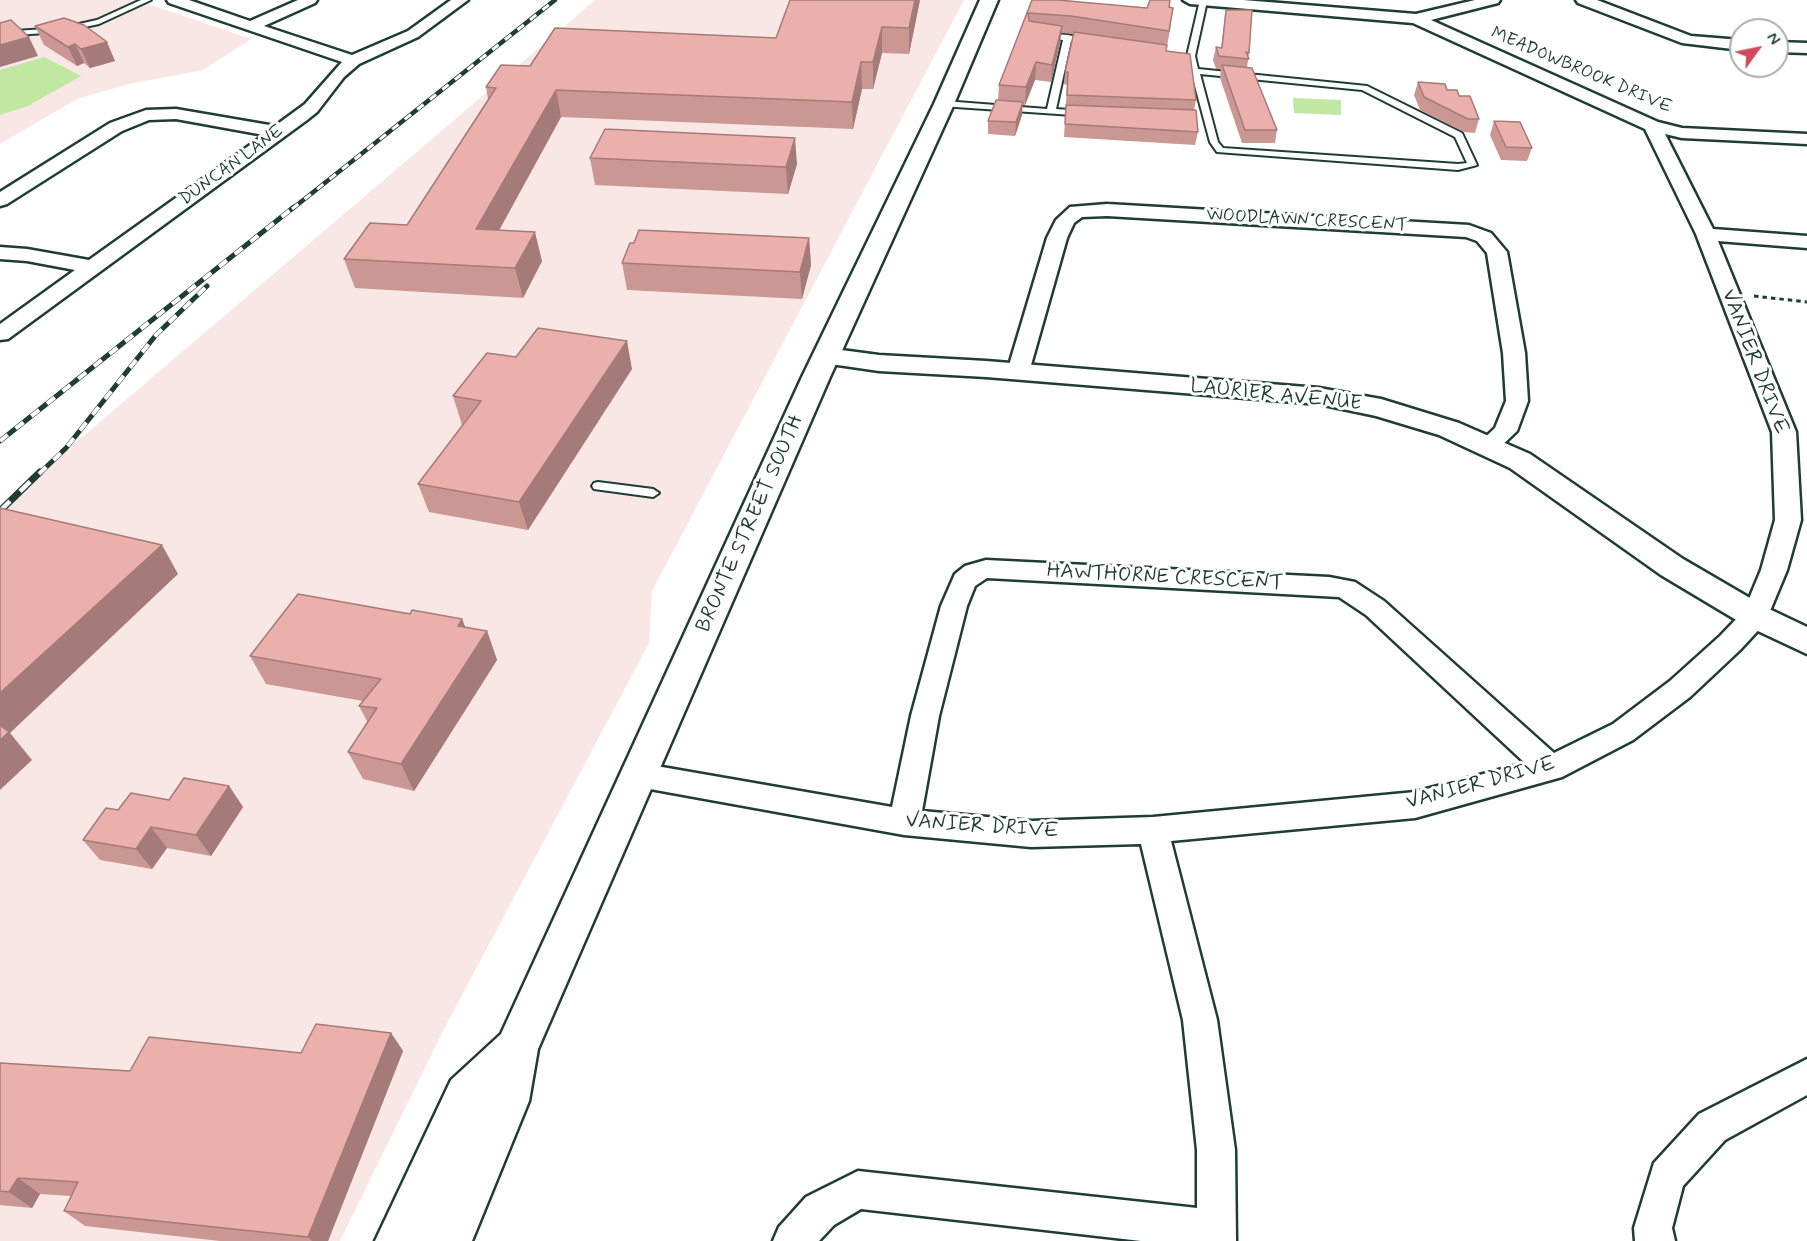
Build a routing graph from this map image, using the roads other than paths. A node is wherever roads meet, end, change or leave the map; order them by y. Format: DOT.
graph roads {
  1 [pos="147,0"];
  2 [pos="174,0"];
  3 [pos="310,0"];
  4 [pos="461,0"];
  5 [pos="988,0"];
  6 [pos="1492,0"];
  7 [pos="1583,0"];
  8 [pos="1196,1"];
  9 [pos="1366,7"];
  10 [pos="1416,20"];
  11 [pos="251,26"];
  12 [pos="0,31"];
  13 [pos="1031,34"];
  14 [pos="1068,37"];
  15 [pos="1101,43"];
  16 [pos="1729,44"];
  17 [pos="1789,47"];
  18 [pos="1807,48"];
  19 [pos="1180,55"];
  20 [pos="1191,56"];
  21 [pos="353,61"];
  22 [pos="1196,71"];
  23 [pos="944,104"];
  24 [pos="1051,112"];
  25 [pos="1096,114"];
  26 [pos="1198,119"];
  27 [pos="1209,119"];
  28 [pos="1652,126"];
  29 [pos="278,132"];
  30 [pos="1807,140"];
  31 [pos="0,200"];
  32 [pos="1706,234"];
  33 [pos="1807,242"];
  34 [pos="0,253"];
  35 [pos="92,267"];
  36 [pos="0,334"];
  37 [pos="826,356"];
  38 [pos="1018,372"];
  39 [pos="1488,446"];
  40 [pos="598,486"];
  41 [pos="653,493"];
  42 [pos="1755,616"];
  43 [pos="1807,642"];
  44 [pos="1551,768"];
  45 [pos="639,775"];
  46 [pos="904,822"];
  47 [pos="1153,830"];
  48 [pos="516,1049"];
  49 [pos="1807,1076"];
  50 [pos="1216,1235"];
  51 [pos="399,1241"];
  52 [pos="448,1241"];
  53 [pos="793,1241"];
  54 [pos="1655,1241"];
  1 -- 12 [label="lane"];
  2 -- 11 [label="street"];
  3 -- 11 [label="street"];
  4 -- 21 [label="street, DUNCAN LANE"];
  5 -- 23 [label="main road, BRONTE STREET SOUTH"];
  6 -- 10 [label="street"];
  7 -- 16 [label="street"];
  8 -- 9 [label="street"];
  8 -- 20 [label="lane"];
  9 -- 10 [label="street"];
  10 -- 28 [label="street, MEADOWBROOK DRIVE"];
  11 -- 21 [label="street"];
  13 -- 14 [label="lane"];
  14 -- 15 [label="lane"];
  14 -- 24 [label="lane"];
  17 -- 18 [label="street"];
  19 -- 20 [label="lane"];
  20 -- 22 [label="lane"];
  21 -- 29 [label="street, DUNCAN LANE"];
  22 -- 27 [label="lane"];
  22 -- 27 [label="lane"];
  23 -- 24 [label="lane"];
  23 -- 37 [label="main road, BRONTE STREET SOUTH"];
  24 -- 25 [label="lane"];
  26 -- 27 [label="lane"];
  28 -- 30 [label="street, MEADOWBROOK DRIVE"];
  28 -- 32 [label="street, VANIER DRIVE"];
  29 -- 31 [label="street"];
  29 -- 35 [label="street, DUNCAN LANE"];
  32 -- 33 [label="street"];
  32 -- 42 [label="street, VANIER DRIVE"];
  34 -- 35 [label="street"];
  35 -- 36 [label="street, DUNCAN LANE"];
  37 -- 38 [label="main road, LAURIER AVENUE"];
  37 -- 45 [label="main road, BRONTE STREET SOUTH"];
  38 -- 39 [label="main road, LAURIER AVENUE"];
  38 -- 39 [label="street, WOODLAWN CRESCENT"];
  39 -- 42 [label="main road, LAURIER AVENUE"];
  40 -- 41 [label="lane"];
  42 -- 43 [label="main road, LAURIER AVENUE"];
  42 -- 44 [label="street, VANIER DRIVE"];
  44 -- 46 [label="street, HAWTHORNE CRESCENT"];
  44 -- 47 [label="street, VANIER DRIVE"];
  45 -- 46 [label="street, VANIER DRIVE"];
  45 -- 48 [label="main road, BRONTE STREET SOUTH"];
  46 -- 47 [label="street, VANIER DRIVE"];
  47 -- 50 [label="street"];
  48 -- 51 [label="main road, BRONTE STREET SOUTH"];
  48 -- 52 [label="main road, BRONTE STREET SOUTH"];
  49 -- 54 [label="street"];
  50 -- 53 [label="street"];
}
